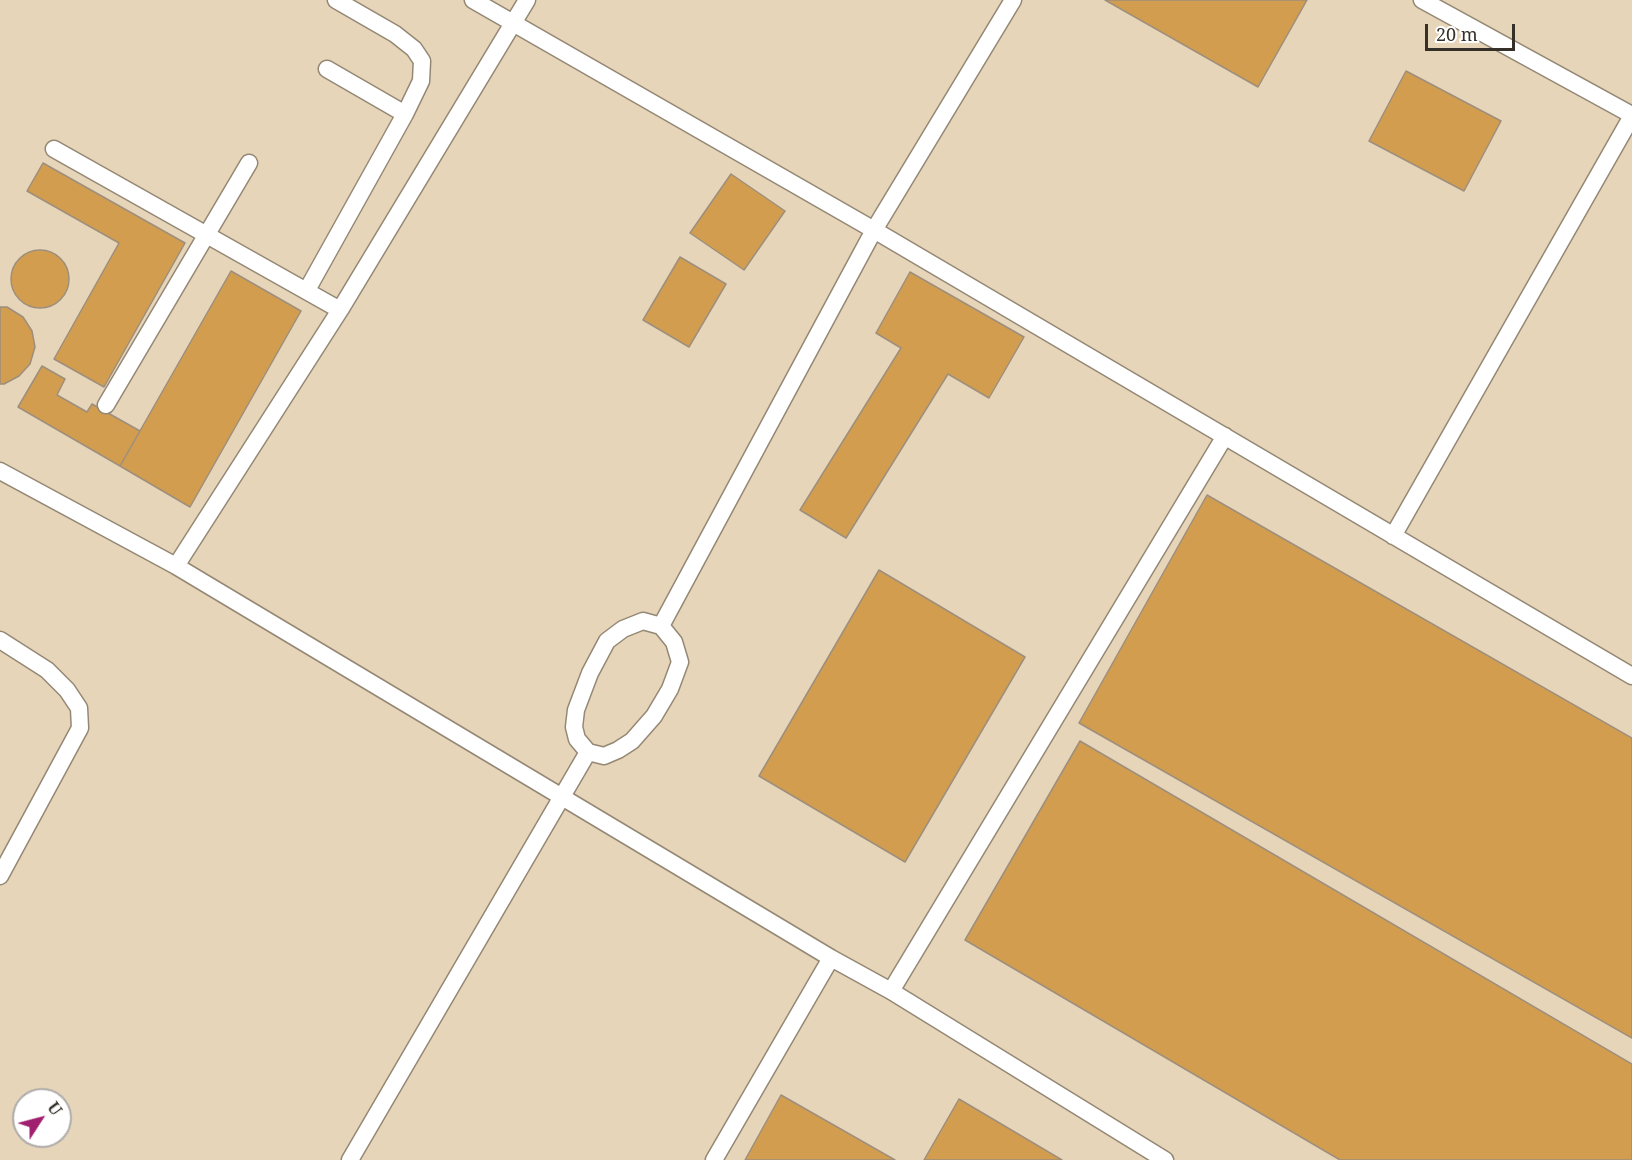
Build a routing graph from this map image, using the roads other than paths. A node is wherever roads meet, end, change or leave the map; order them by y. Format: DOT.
graph roads {
  1 [pos="336,0"];
  2 [pos="473,0"];
  3 [pos="527,0"];
  4 [pos="1013,0"];
  5 [pos="1422,0"];
  6 [pos="514,24"];
  7 [pos="327,69"];
  8 [pos="405,114"];
  9 [pos="1632,116"];
  10 [pos="54,149"];
  11 [pos="249,163"];
  12 [pos="874,230"];
  13 [pos="205,235"];
  14 [pos="307,290"];
  15 [pos="340,310"];
  16 [pos="106,405"];
  17 [pos="1225,436"];
  18 [pos="0,471"];
  19 [pos="1393,536"];
  20 [pos="176,566"];
  21 [pos="661,626"];
  22 [pos="0,640"];
  23 [pos="1632,676"];
  24 [pos="588,752"];
  25 [pos="562,797"];
  26 [pos="0,876"];
  27 [pos="831,958"];
  28 [pos="891,991"];
  29 [pos="350,1160"];
  30 [pos="714,1160"];
  31 [pos="1166,1160"];
  1 -- 8 [label="lane"];
  2 -- 6 [label="lane"];
  3 -- 6 [label="lane"];
  4 -- 12 [label="lane"];
  5 -- 9 [label="lane"];
  6 -- 12 [label="lane"];
  6 -- 15 [label="lane"];
  7 -- 8 [label="lane"];
  8 -- 14 [label="lane"];
  9 -- 19 [label="lane"];
  10 -- 13 [label="lane"];
  11 -- 13 [label="lane"];
  12 -- 17 [label="lane"];
  12 -- 21 [label="lane"];
  13 -- 14 [label="lane"];
  13 -- 16 [label="lane"];
  14 -- 15 [label="lane"];
  15 -- 20 [label="lane"];
  17 -- 19 [label="lane"];
  17 -- 28 [label="lane"];
  18 -- 20 [label="lane"];
  19 -- 23 [label="lane"];
  20 -- 25 [label="lane"];
  21 -- 24 [label="lane"];
  21 -- 24 [label="lane"];
  22 -- 26 [label="lane"];
  24 -- 25 [label="lane"];
  25 -- 27 [label="lane"];
  25 -- 29 [label="lane"];
  27 -- 28 [label="lane"];
  27 -- 30 [label="lane"];
  28 -- 31 [label="lane"];
}
